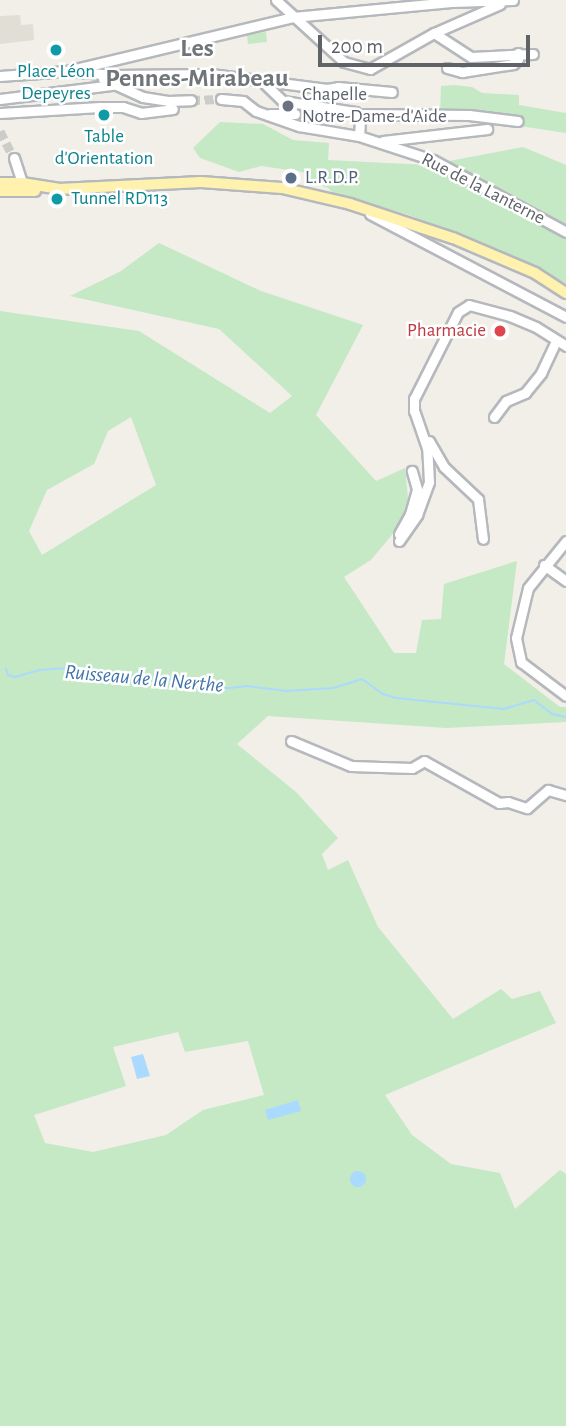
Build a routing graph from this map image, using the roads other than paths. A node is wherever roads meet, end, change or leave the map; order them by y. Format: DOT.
graph roads {
  1 [pos="276,0"];
  2 [pos="509,1"];
  3 [pos="293,17"];
  4 [pos="434,33"];
  5 [pos="518,53"];
  6 [pos="533,54"];
  7 [pos="447,68"];
  8 [pos="67,71"];
  9 [pos="0,76"];
  10 [pos="262,81"];
  11 [pos="116,85"];
  12 [pos="392,92"];
  13 [pos="0,99"];
  14 [pos="221,99"];
  15 [pos="191,100"];
  16 [pos="173,109"];
  17 [pos="0,114"];
  18 [pos="295,114"];
  19 [pos="358,114"];
  20 [pos="268,115"];
  21 [pos="518,121"];
  22 [pos="487,129"];
  23 [pos="359,136"];
  24 [pos="383,143"];
  25 [pos="14,158"];
  26 [pos="0,183"];
  27 [pos="23,187"];
  28 [pos="0,190"];
  29 [pos="350,204"];
  30 [pos="430,231"];
  31 [pos="566,232"];
  32 [pos="438,249"];
  33 [pos="562,291"];
  34 [pos="566,317"];
  35 [pos="556,341"];
  36 [pos="566,346"];
  37 [pos="494,417"];
  38 [pos="424,433"];
  39 [pos="412,471"];
  40 [pos="483,539"];
  41 [pos="566,541"];
  42 [pos="544,565"];
  43 [pos="566,581"];
  44 [pos="566,696"];
  45 [pos="290,741"];
  46 [pos="566,795"];
  1 -- 3 [label="street"];
  2 -- 3 [label="street"];
  2 -- 4 [label="street"];
  3 -- 4 [label="street"];
  3 -- 8 [label="street"];
  4 -- 5 [label="street"];
  5 -- 6 [label="street"];
  5 -- 7 [label="street"];
  8 -- 9 [label="street"];
  8 -- 10 [label="street"];
  8 -- 11 [label="street"];
  10 -- 12 [label="street"];
  10 -- 19 [label="street"];
  11 -- 13 [label="street"];
  11 -- 15 [label="street"];
  14 -- 20 [label="street, Rue de la Lanterne"];
  16 -- 17 [label="street"];
  18 -- 20 [label="street"];
  19 -- 21 [label="street"];
  19 -- 23 [label="street"];
  20 -- 23 [label="street, Rue de la Lanterne"];
  22 -- 24 [label="street"];
  23 -- 24 [label="street, Rue de la Lanterne"];
  24 -- 31 [label="street, Rue de la Lanterne"];
  25 -- 27 [label="street"];
  26 -- 27 [label="main road"];
  27 -- 28 [label="main road"];
  27 -- 29 [label="main road"];
  29 -- 30 [label="main road"];
  29 -- 32 [label="street"];
  30 -- 32 [label="street"];
  30 -- 33 [label="main road"];
  32 -- 34 [label="street"];
  35 -- 36 [label="street"];
  35 -- 37 [label="street"];
  35 -- 38 [label="street"];
  38 -- 39 [label="street"];
  38 -- 40 [label="street"];
  41 -- 42 [label="street"];
  42 -- 43 [label="street"];
  42 -- 44 [label="street"];
  45 -- 46 [label="street"];
}
